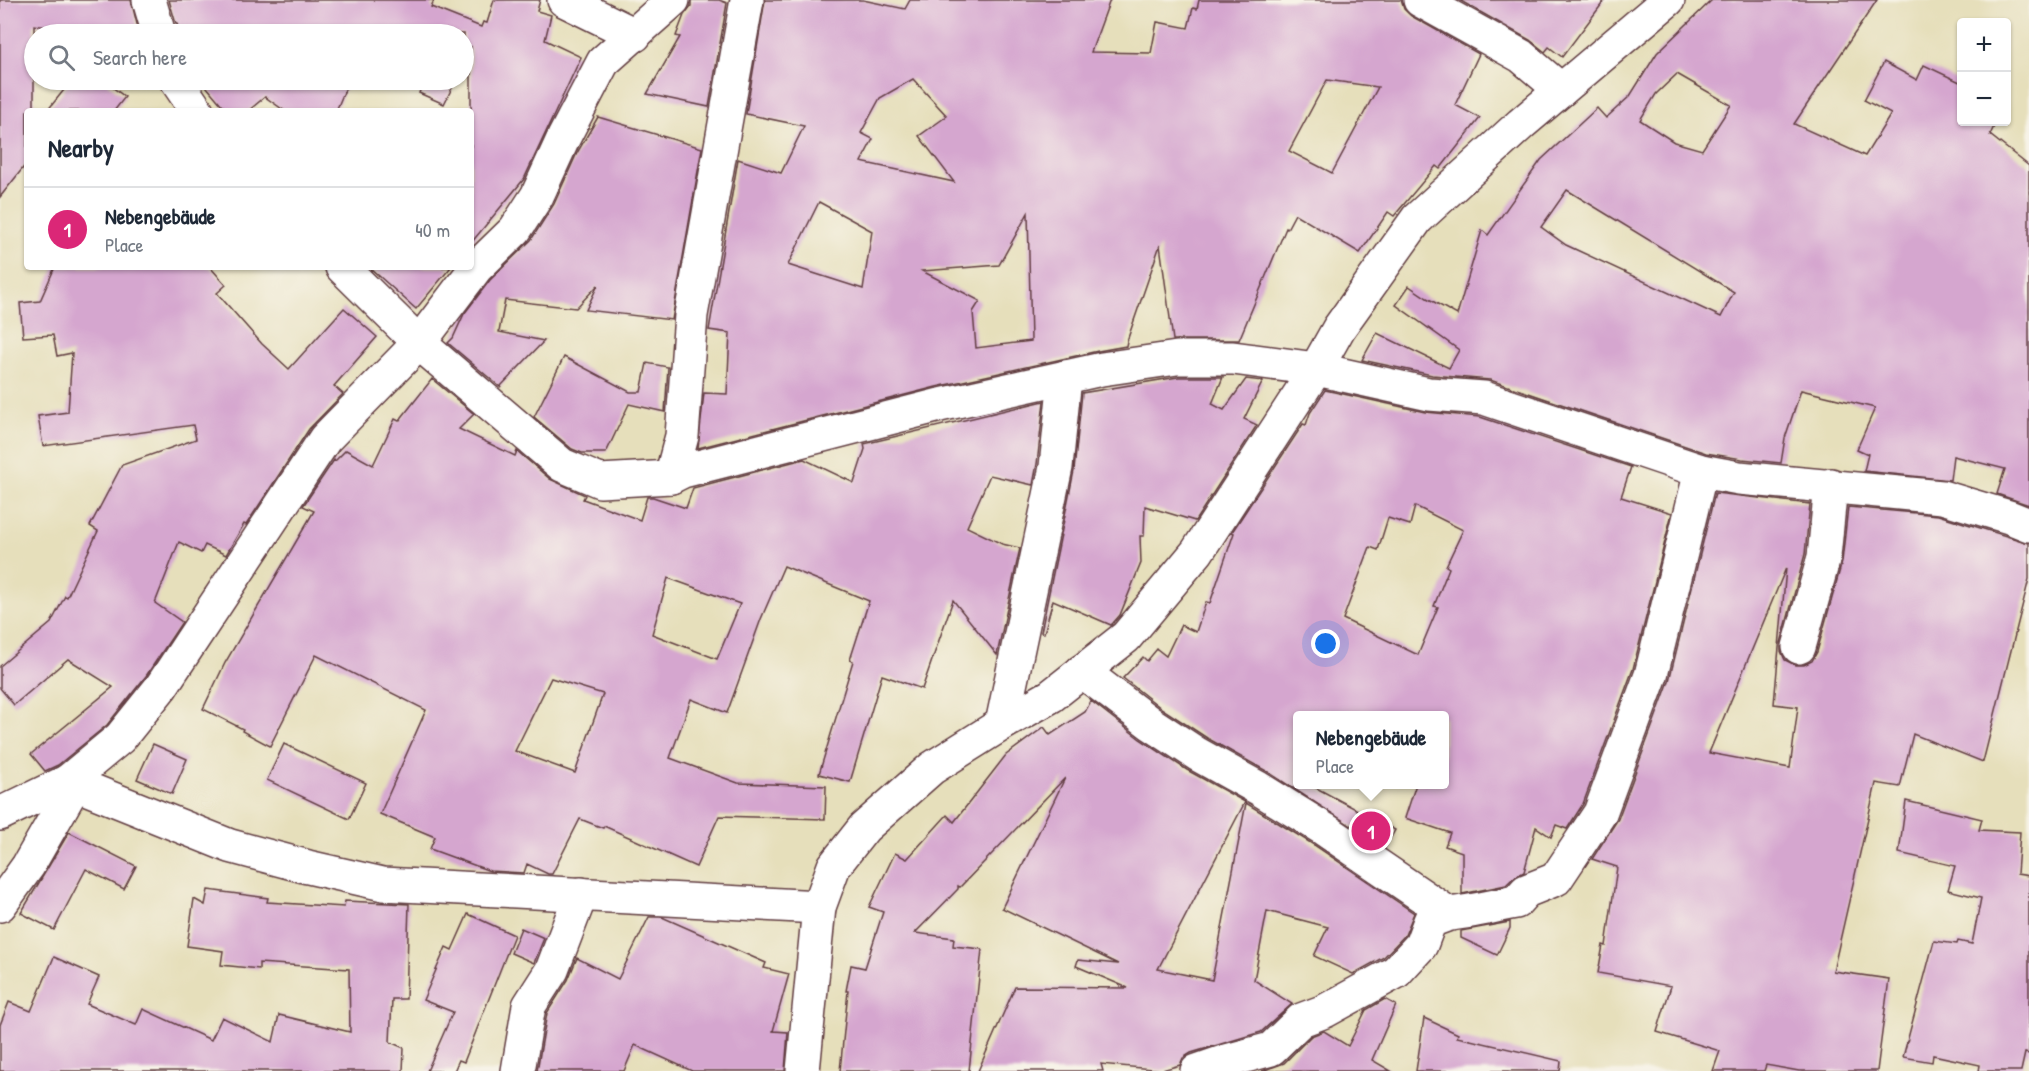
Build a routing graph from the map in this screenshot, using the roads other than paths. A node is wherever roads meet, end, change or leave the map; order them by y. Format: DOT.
graph roads {
  1 [pos="148,0"];
  2 [pos="564,0"];
  3 [pos="674,0"];
  4 [pos="747,0"];
  5 [pos="1420,0"];
  6 [pos="1668,0"];
  7 [pos="156,24"];
  8 [pos="635,35"];
  9 [pos="182,90"];
  10 [pos="1561,90"];
  11 [pos="194,108"];
  12 [pos="345,270"];
  13 [pos="419,343"];
  14 [pos="1316,369"];
  15 [pos="1065,376"];
  16 [pos="1701,471"];
  17 [pos="671,477"];
  18 [pos="1831,485"];
  19 [pos="2029,525"];
  20 [pos="1799,647"];
  21 [pos="1082,671"];
  22 [pos="1002,724"];
  23 [pos="72,783"];
  24 [pos="0,813"];
  25 [pos="581,894"];
  26 [pos="0,905"];
  27 [pos="819,907"];
  28 [pos="1449,914"];
  29 [pos="518,1071"];
  30 [pos="803,1071"];
  31 [pos="1197,1071"];
  1 -- 7 [label="street"];
  2 -- 8 [label="street"];
  3 -- 8 [label="street"];
  4 -- 17 [label="street"];
  5 -- 10 [label="street"];
  6 -- 10 [label="street"];
  8 -- 13 [label="street"];
  9 -- 11 [label="street"];
  10 -- 14 [label="street"];
  12 -- 13 [label="street"];
  13 -- 17 [label="street"];
  13 -- 23 [label="street"];
  14 -- 15 [label="street"];
  14 -- 16 [label="street"];
  14 -- 21 [label="street"];
  15 -- 17 [label="street"];
  15 -- 22 [label="street"];
  16 -- 18 [label="street"];
  16 -- 28 [label="street"];
  18 -- 19 [label="street"];
  18 -- 20 [label="street"];
  21 -- 22 [label="street"];
  21 -- 28 [label="street"];
  22 -- 27 [label="street"];
  23 -- 24 [label="street"];
  23 -- 25 [label="street"];
  23 -- 26 [label="street"];
  25 -- 27 [label="street"];
  25 -- 29 [label="street"];
  27 -- 30 [label="street"];
  28 -- 31 [label="street"];
}
